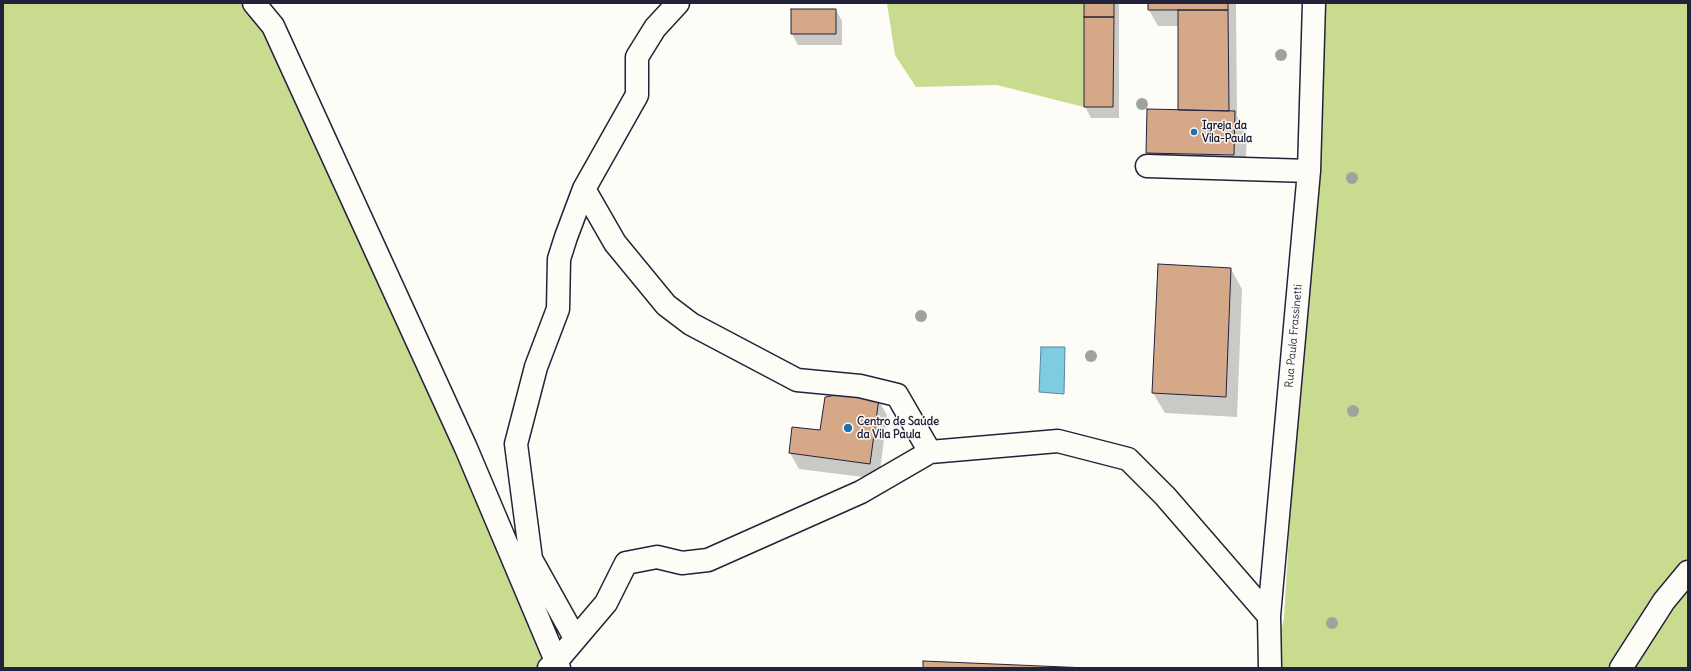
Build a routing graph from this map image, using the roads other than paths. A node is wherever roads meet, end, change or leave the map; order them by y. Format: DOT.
graph roads {
  1 [pos="254,3"];
  2 [pos="678,3"];
  3 [pos="1314,3"];
  4 [pos="1147,166"];
  5 [pos="1309,171"];
  6 [pos="584,189"];
  7 [pos="930,452"];
  8 [pos="1688,572"];
  9 [pos="1269,616"];
  10 [pos="575,638"];
  11 [pos="554,666"];
  12 [pos="1270,668"];
  13 [pos="1621,668"];
  1 -- 11 [label="street"];
  2 -- 6 [label="street"];
  3 -- 5 [label="street, Rua Paula Frassinetti"];
  4 -- 5 [label="street"];
  5 -- 9 [label="street, Rua Paula Frassinetti"];
  6 -- 7 [label="street"];
  6 -- 10 [label="street"];
  7 -- 9 [label="street"];
  7 -- 10 [label="street"];
  8 -- 13 [label="street"];
  9 -- 12 [label="street, Rua Paula Frassinetti"];
  10 -- 11 [label="street"];
}
